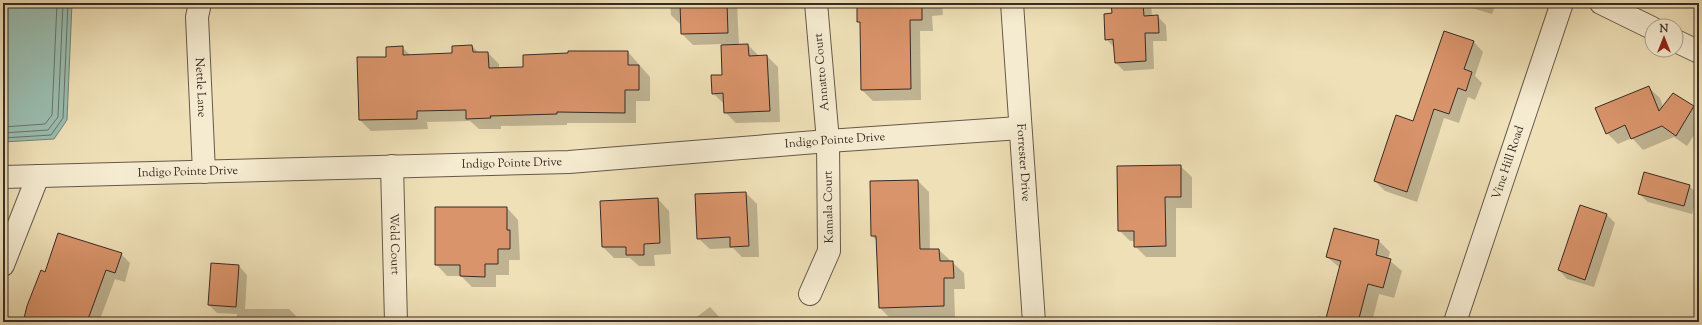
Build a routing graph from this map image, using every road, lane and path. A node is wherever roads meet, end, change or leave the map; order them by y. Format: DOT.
graph roads {
  1 [pos="200,3"];
  2 [pos="816,3"];
  3 [pos="1012,3"];
  4 [pos="1562,3"];
  5 [pos="1601,3"];
  6 [pos="1644,24"];
  7 [pos="1684,44"];
  8 [pos="1699,52"];
  9 [pos="1020,128"];
  10 [pos="828,141"];
  11 [pos="392,166"];
  12 [pos="204,172"];
  13 [pos="3,176"];
  14 [pos="38,176"];
  15 [pos="3,265"];
  16 [pos="810,294"];
  17 [pos="396,322"];
  18 [pos="1034,322"];
  19 [pos="1454,322"];
  1 -- 12 [label="street, Nettle Lane"];
  2 -- 10 [label="street, Annatto Court"];
  3 -- 9 [label="street, Forrester Drive"];
  4 -- 19 [label="street, Vine Hill Road"];
  5 -- 6 [label="street"];
  7 -- 8 [label="street"];
  9 -- 10 [label="street, Indigo Pointe Drive"];
  9 -- 18 [label="street, Forrester Drive"];
  10 -- 11 [label="street, Indigo Pointe Drive"];
  10 -- 16 [label="street, Kamala Court"];
  11 -- 12 [label="street, Indigo Pointe Drive"];
  11 -- 17 [label="street, Weld Court"];
  12 -- 14 [label="street, Indigo Pointe Drive"];
  13 -- 14 [label="street, Indigo Pointe Drive"];
  14 -- 15 [label="street"];
}
